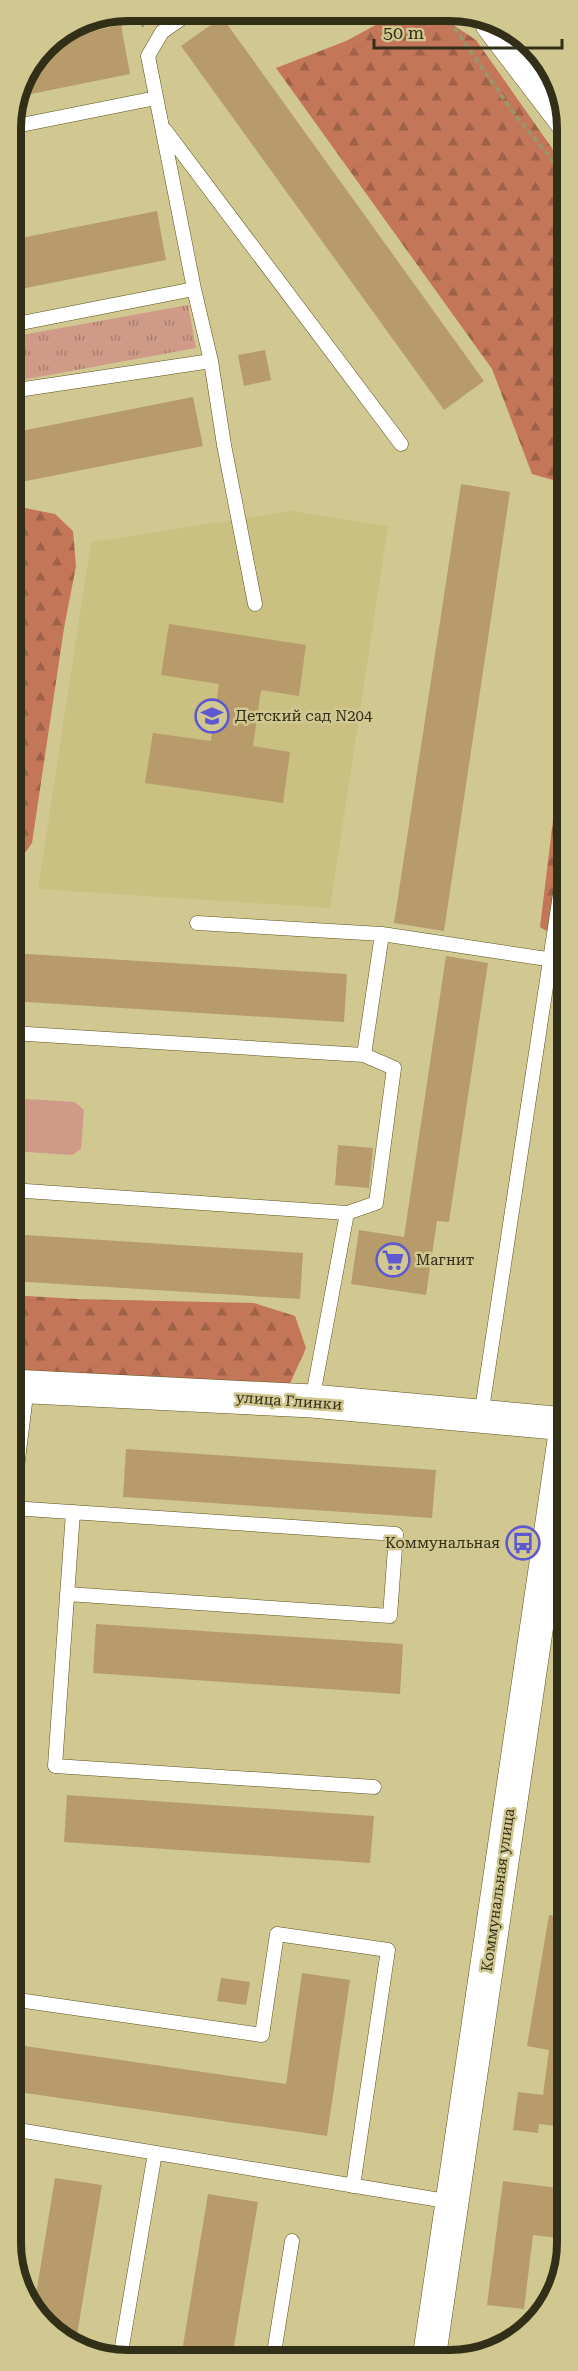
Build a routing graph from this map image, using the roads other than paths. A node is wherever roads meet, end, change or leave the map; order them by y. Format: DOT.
graph roads {
  1 [pos="178,21"];
  2 [pos="499,33"];
  3 [pos="156,98"];
  4 [pos="554,106"];
  5 [pos="21,125"];
  6 [pos="162,126"];
  7 [pos="194,289"];
  8 [pos="21,323"];
  9 [pos="211,361"];
  10 [pos="21,390"];
  11 [pos="401,444"];
  12 [pos="255,604"];
  13 [pos="557,913"];
  14 [pos="197,923"];
  15 [pos="382,934"];
  16 [pos="550,959"];
  17 [pos="557,960"];
  18 [pos="21,1034"];
  19 [pos="364,1055"];
  20 [pos="21,1191"];
  21 [pos="346,1213"];
  22 [pos="21,1387"];
  23 [pos="312,1401"];
  24 [pos="480,1416"];
  25 [pos="557,1421"];
  26 [pos="557,1510"];
  27 [pos="21,1512"];
  28 [pos="73,1512"];
  29 [pos="67,1594"];
  30 [pos="374,1787"];
  31 [pos="21,2000"];
  32 [pos="21,2131"];
  33 [pos="155,2153"];
  34 [pos="353,2186"];
  35 [pos="452,2202"];
  36 [pos="292,2241"];
  37 [pos="121,2350"];
  38 [pos="274,2350"];
  39 [pos="430,2350"];
  1 -- 3 [label="lane"];
  2 -- 4 [label="street"];
  3 -- 5 [label="lane"];
  3 -- 6 [label="lane"];
  6 -- 7 [label="lane"];
  6 -- 11 [label="lane"];
  7 -- 8 [label="lane"];
  7 -- 9 [label="lane"];
  9 -- 10 [label="lane"];
  9 -- 12 [label="lane"];
  13 -- 16 [label="lane"];
  14 -- 15 [label="lane"];
  15 -- 16 [label="lane"];
  15 -- 19 [label="lane"];
  16 -- 17 [label="lane"];
  16 -- 24 [label="lane"];
  18 -- 19 [label="lane"];
  19 -- 21 [label="lane"];
  20 -- 21 [label="lane"];
  21 -- 23 [label="lane"];
  22 -- 23 [label="street, улица Глинки"];
  23 -- 24 [label="street, улица Глинки"];
  24 -- 25 [label="street, улица Глинки"];
  26 -- 35 [label="street, Коммунальная улица"];
  27 -- 28 [label="lane"];
  28 -- 29 [label="lane"];
  28 -- 29 [label="lane"];
  29 -- 30 [label="lane"];
  31 -- 34 [label="lane"];
  32 -- 33 [label="lane"];
  33 -- 34 [label="lane"];
  33 -- 37 [label="lane"];
  34 -- 35 [label="lane"];
  35 -- 39 [label="street, Коммунальная улица"];
  36 -- 38 [label="lane"];
}
